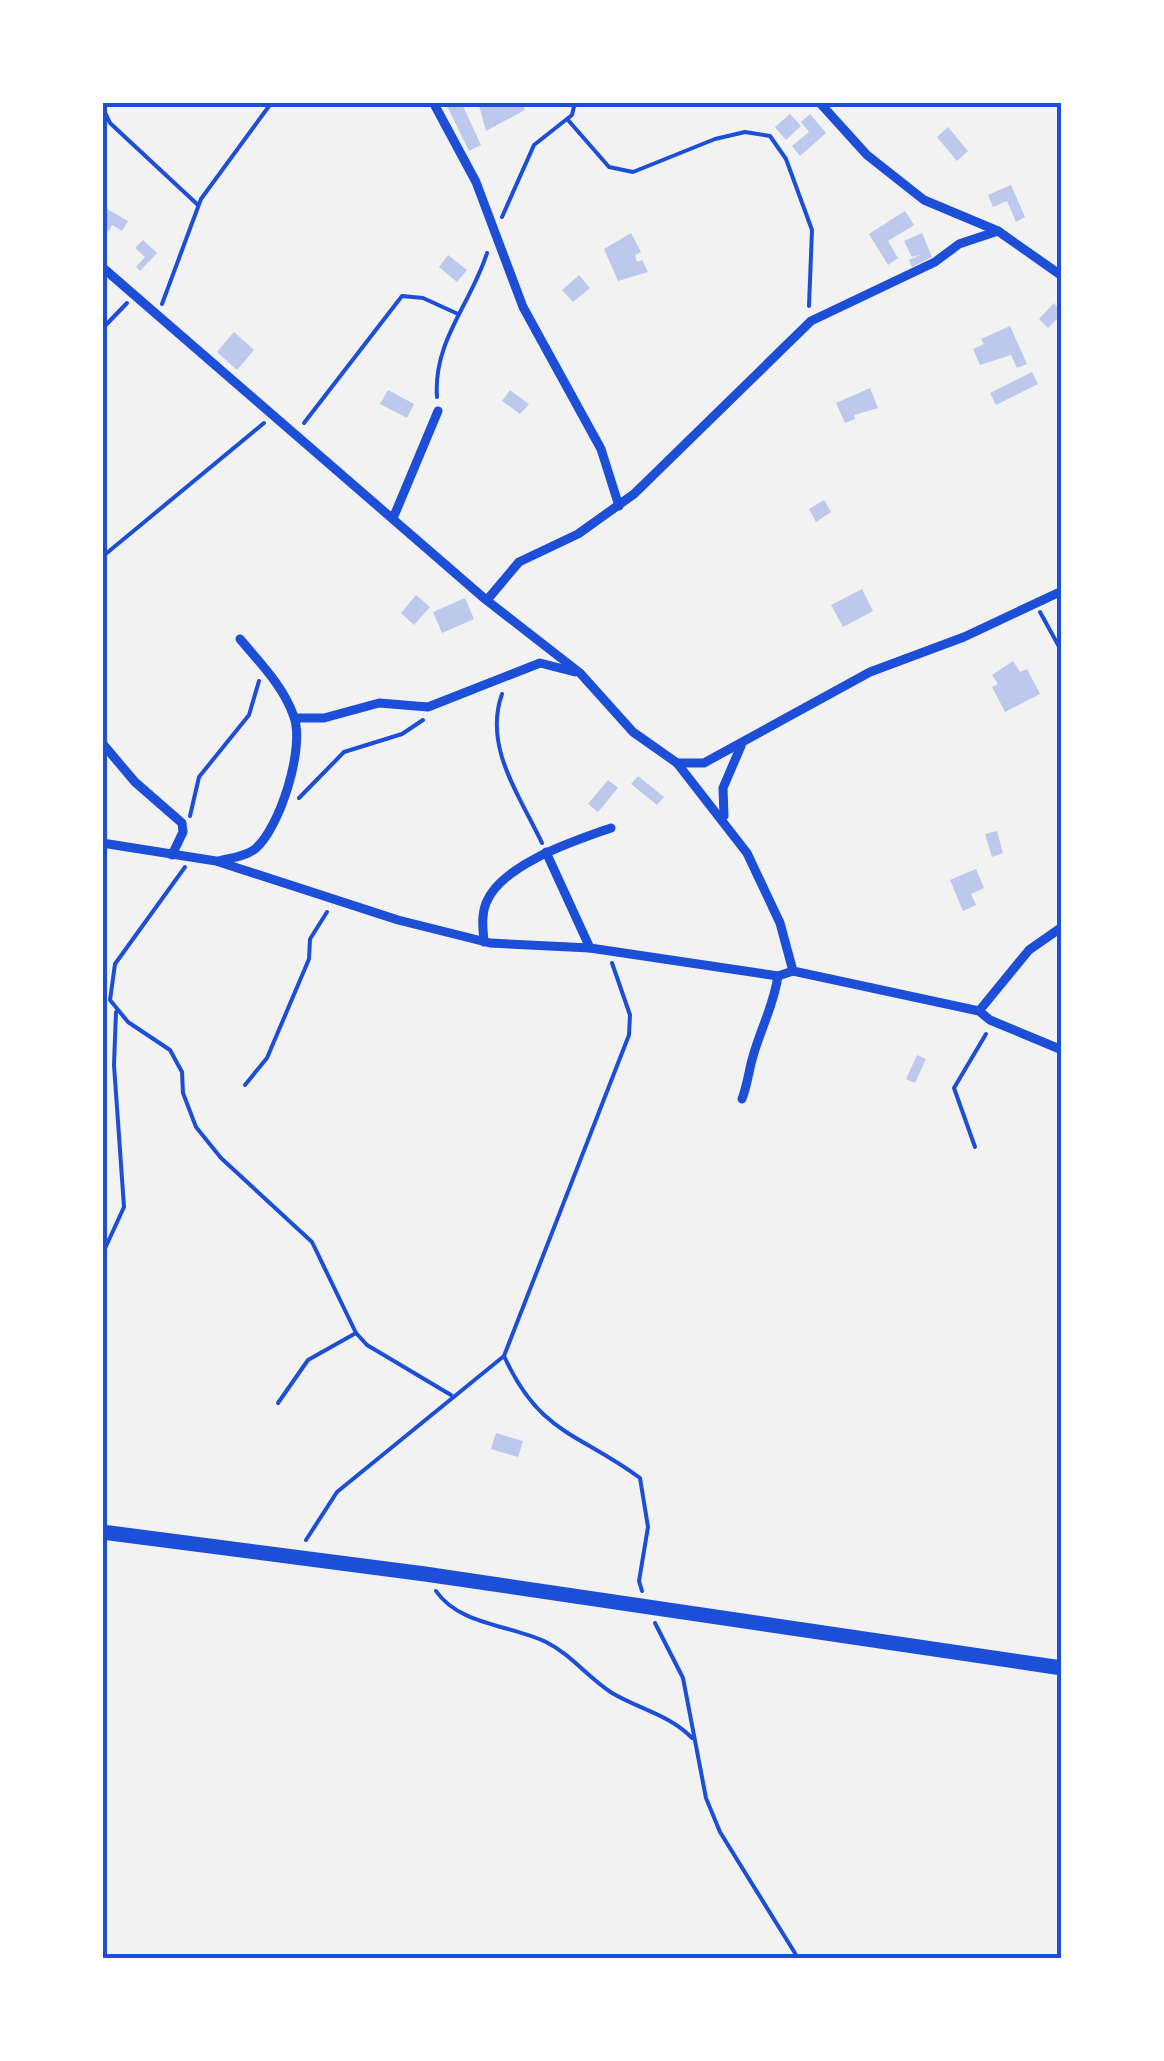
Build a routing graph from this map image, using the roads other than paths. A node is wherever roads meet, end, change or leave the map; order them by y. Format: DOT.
graph roads {
  1 [pos="433,102"];
  2 [pos="819,102"];
  3 [pos="998,231"];
  4 [pos="102,267"];
  5 [pos="1062,276"];
  6 [pos="438,411"];
  7 [pos="620,506"];
  8 [pos="394,516"];
  9 [pos="1062,591"];
  10 [pos="487,600"];
  11 [pos="240,640"];
  12 [pos="580,674"];
  13 [pos="295,718"];
  14 [pos="102,743"];
  15 [pos="742,743"];
  16 [pos="677,763"];
  17 [pos="724,819"];
  18 [pos="610,828"];
  19 [pos="102,843"];
  20 [pos="546,852"];
  21 [pos="172,856"];
  22 [pos="216,861"];
  23 [pos="1062,927"];
  24 [pos="484,942"];
  25 [pos="590,948"];
  26 [pos="793,972"];
  27 [pos="778,976"];
  28 [pos="979,1011"];
  29 [pos="1062,1050"];
  30 [pos="742,1099"];
  31 [pos="102,1532"];
  32 [pos="1062,1668"];
  1 -- 7 [label="street"];
  2 -- 3 [label="street"];
  3 -- 5 [label="street"];
  3 -- 7 [label="street"];
  4 -- 8 [label="street"];
  6 -- 8 [label="street"];
  7 -- 10 [label="street"];
  8 -- 10 [label="street"];
  9 -- 15 [label="street"];
  10 -- 12 [label="street"];
  11 -- 13 [label="street"];
  12 -- 13 [label="street"];
  12 -- 16 [label="street"];
  13 -- 22 [label="street"];
  14 -- 21 [label="street"];
  15 -- 16 [label="street"];
  15 -- 17 [label="street"];
  16 -- 17 [label="street"];
  17 -- 26 [label="street"];
  18 -- 20 [label="street"];
  19 -- 21 [label="street"];
  20 -- 24 [label="street"];
  20 -- 25 [label="street"];
  21 -- 22 [label="street"];
  22 -- 24 [label="street"];
  23 -- 28 [label="street"];
  24 -- 25 [label="street"];
  25 -- 27 [label="street"];
  26 -- 27 [label="street"];
  26 -- 28 [label="street"];
  27 -- 30 [label="street"];
  28 -- 29 [label="street"];
  31 -- 32 [label="highway"];
}
